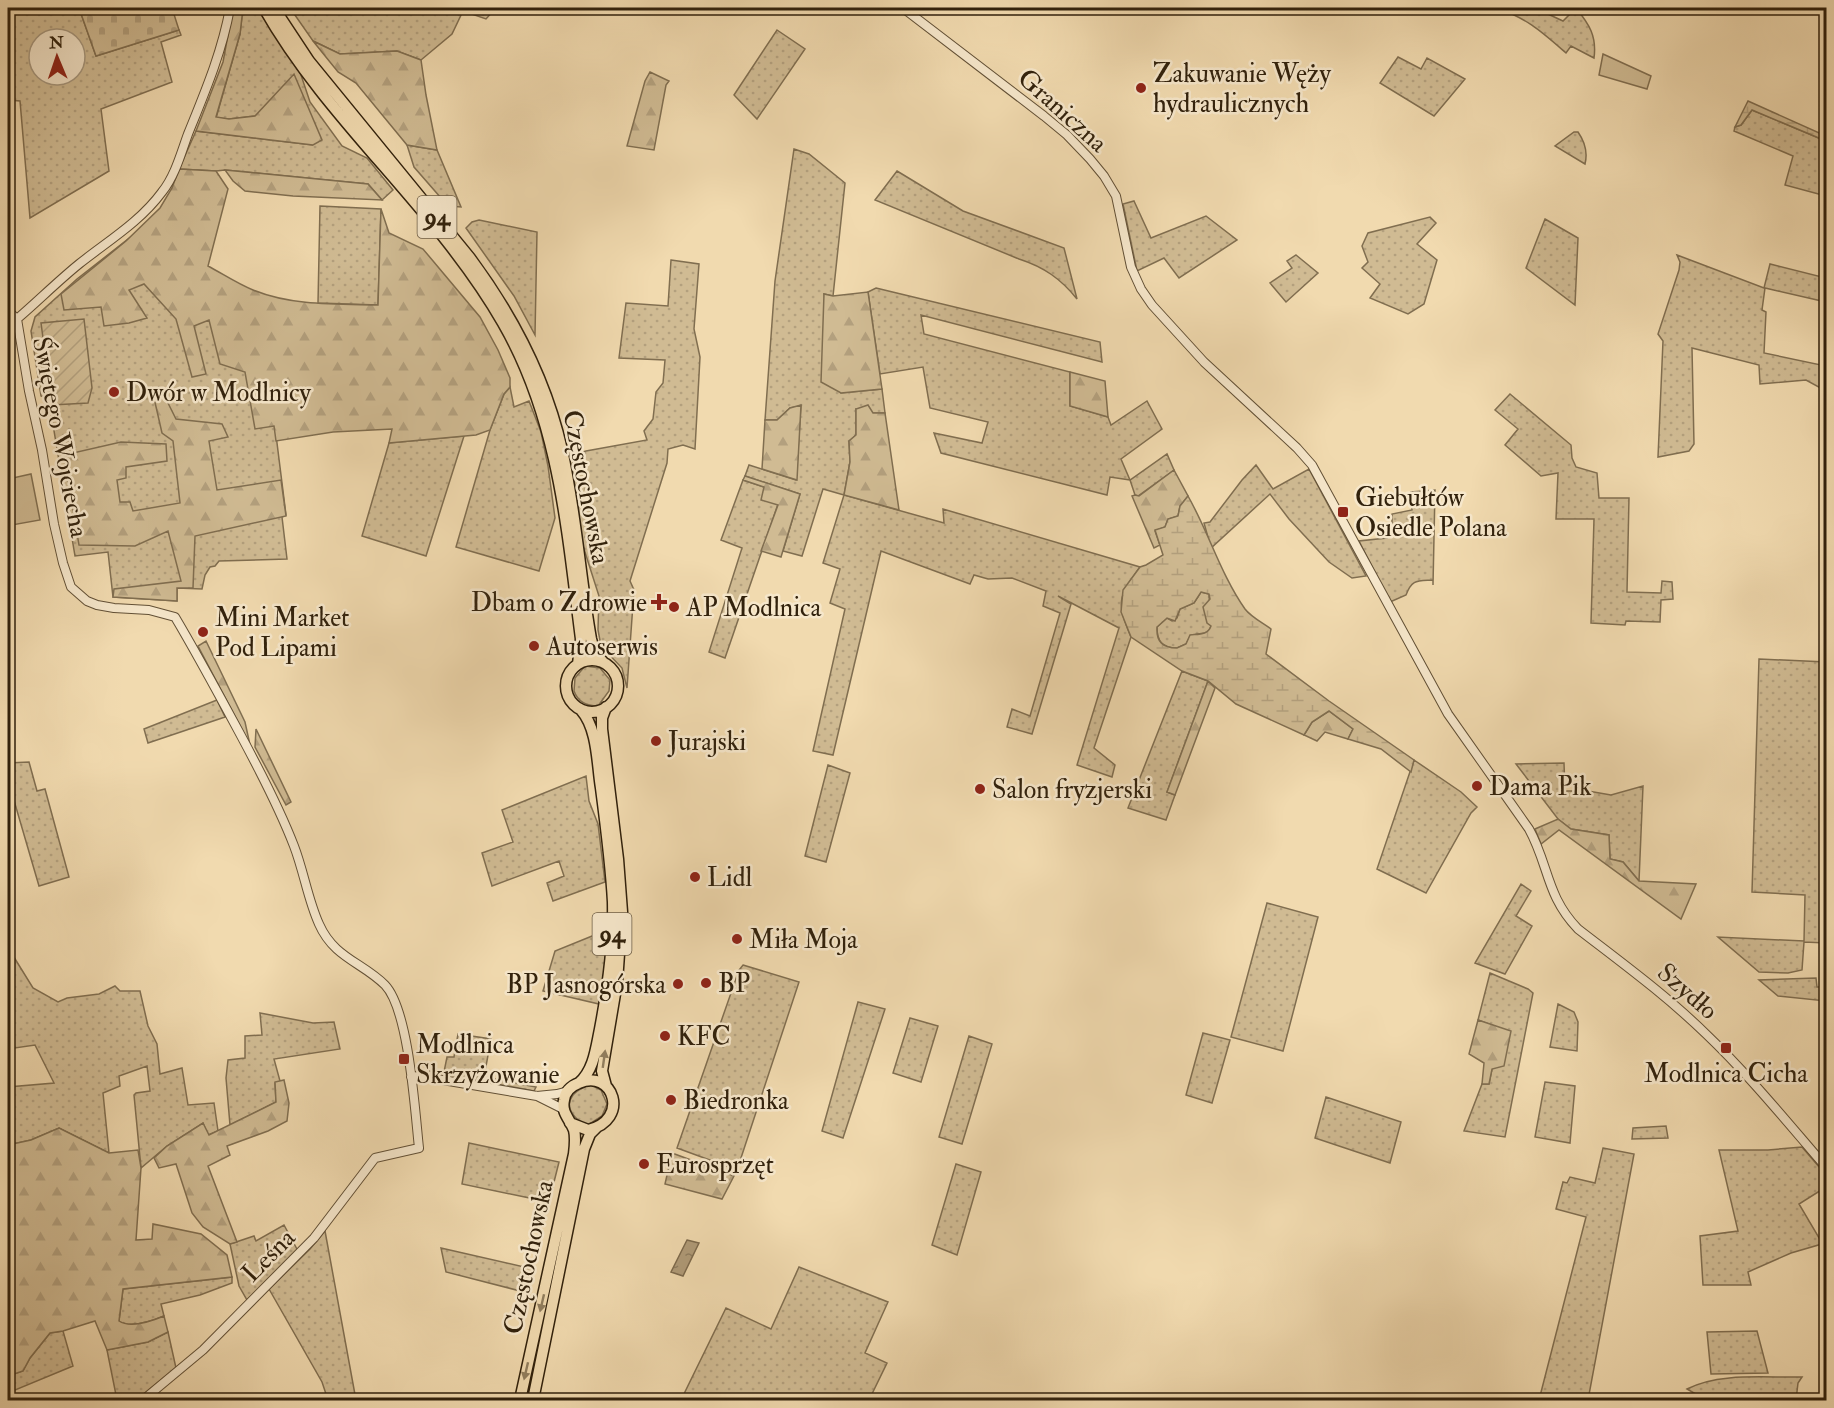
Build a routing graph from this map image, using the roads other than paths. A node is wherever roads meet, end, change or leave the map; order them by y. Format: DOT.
graph roads {
  1 [pos="230,8"];
  2 [pos="264,8"];
  3 [pos="274,8"];
  4 [pos="903,8"];
  5 [pos="8,311"];
  6 [pos="17,319"];
  7 [pos="1380,592"];
  8 [pos="604,663"];
  9 [pos="578,664"];
  10 [pos="606,707"];
  11 [pos="581,710"];
  12 [pos="411,1077"];
  13 [pos="579,1083"];
  14 [pos="606,1086"];
  15 [pos="568,1091"];
  16 [pos="537,1096"];
  17 [pos="563,1109"];
  18 [pos="570,1123"];
  19 [pos="597,1127"];
  20 [pos="1827,1167"];
  21 [pos="142,1401"];
  22 [pos="520,1401"];
  23 [pos="533,1401"];
  1 -- 6 [label="street, Świętego Wojciecha"];
  2 -- 9 [label="main road, Częstochowska / 94"];
  3 -- 8 [label="main road, Częstochowska / 94"];
  4 -- 7 [label="street, Graniczna"];
  5 -- 6 [label="street"];
  6 -- 12 [label="street, Świętego Wojciecha"];
  7 -- 20 [label="street, Szydło"];
  8 -- 9 [label="main road"];
  8 -- 10 [label="main road, 94"];
  9 -- 11 [label="main road, 94"];
  10 -- 11 [label="main road"];
  14 -- 10 [label="main road, 94, one-way"];
  11 -- 13 [label="main road, 94"];
  12 -- 16 [label="street"];
  12 -- 21 [label="street, Leśna"];
  13 -- 14 [label="main road"];
  13 -- 15 [label="main road, 94"];
  14 -- 19 [label="main road, 94"];
  15 -- 16 [label="street"];
  15 -- 17 [label="main road"];
  16 -- 17 [label="street"];
  17 -- 18 [label="main road"];
  18 -- 19 [label="main road"];
  18 -- 22 [label="main road, Częstochowska, one-way"];
  19 -- 23 [label="main road, Częstochowska / 94"];
}
